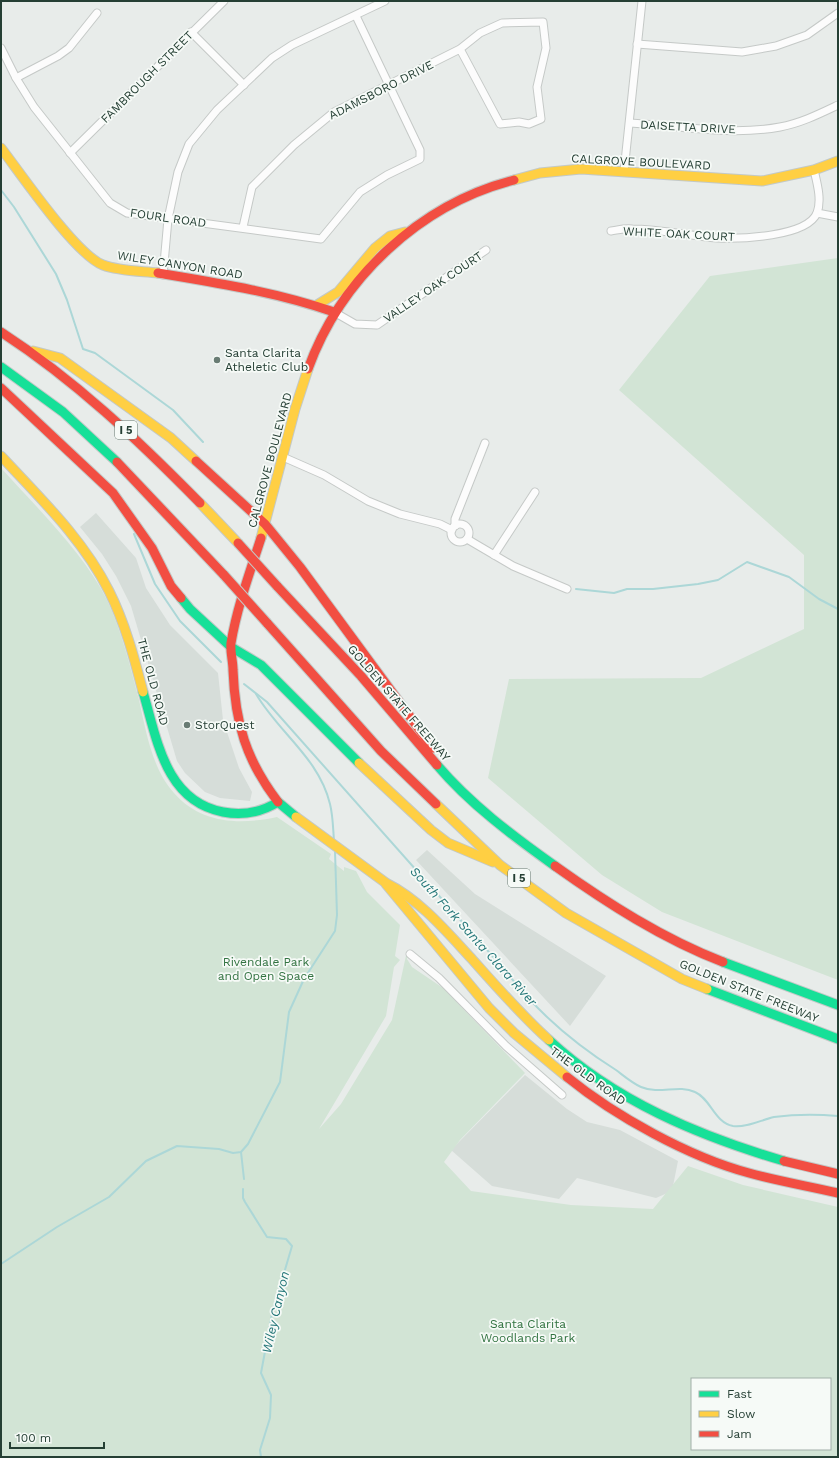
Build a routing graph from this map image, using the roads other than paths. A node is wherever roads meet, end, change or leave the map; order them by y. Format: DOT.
graph roads {
  1 [pos="224,1"];
  2 [pos="385,1"];
  3 [pos="642,1"];
  4 [pos="97,13"];
  5 [pos="838,13"];
  6 [pos="356,16"];
  7 [pos="191,32"];
  8 [pos="637,44"];
  9 [pos="1,48"];
  10 [pos="460,50"];
  11 [pos="16,78"];
  12 [pos="244,85"];
  13 [pos="388,86"];
  14 [pos="838,105"];
  15 [pos="630,123"];
  16 [pos="1,148"];
  17 [pos="70,153"];
  18 [pos="838,162"];
  19 [pos="814,170"];
  20 [pos="624,171"];
  21 [pos="817,213"];
  22 [pos="838,217"];
  23 [pos="168,219"];
  24 [pos="243,227"];
  25 [pos="409,231"];
  26 [pos="611,231"];
  27 [pos="486,250"];
  28 [pos="163,276"];
  29 [pos="317,305"];
  30 [pos="334,312"];
  31 [pos="1,332"];
  32 [pos="34,351"];
  33 [pos="1,368"];
  34 [pos="1,388"];
  35 [pos="484,443"];
  36 [pos="1,456"];
  37 [pos="283,457"];
  38 [pos="535,492"];
  39 [pos="265,524"];
  40 [pos="453,528"];
  41 [pos="467,538"];
  42 [pos="494,555"];
  43 [pos="566,589"];
  44 [pos="231,647"];
  45 [pos="460,788"];
  46 [pos="278,802"];
  47 [pos="500,865"];
  48 [pos="386,883"];
  49 [pos="410,954"];
  50 [pos="838,1005"];
  51 [pos="838,1039"];
  52 [pos="562,1095"];
  53 [pos="838,1174"];
  54 [pos="838,1192"];
  1 -- 7 [label="street, FAMBROUGH STREET"];
  2 -- 6 [label="street"];
  3 -- 8 [label="street"];
  4 -- 11 [label="street"];
  5 -- 8 [label="street"];
  6 -- 12 [label="street"];
  6 -- 13 [label="street"];
  7 -- 12 [label="street"];
  7 -- 17 [label="street, FAMBROUGH STREET"];
  8 -- 15 [label="street"];
  9 -- 11 [label="street, FOURL ROAD"];
  10 -- 10 [label="street, ADAMSBORO DRIVE"];
  10 -- 13 [label="street, ADAMSBORO DRIVE"];
  11 -- 17 [label="street, FOURL ROAD"];
  12 -- 23 [label="street"];
  13 -- 24 [label="street, ADAMSBORO DRIVE"];
  13 -- 24 [label="street, FOURL ROAD"];
  14 -- 15 [label="street, DAISETTA DRIVE"];
  15 -- 20 [label="street"];
  16 -- 28 [label="main road, WILEY CANYON ROAD"];
  17 -- 23 [label="street, FOURL ROAD"];
  18 -- 19 [label="main road, CALGROVE BOULEVARD"];
  19 -- 20 [label="main road, CALGROVE BOULEVARD"];
  19 -- 21 [label="street"];
  20 -- 25 [label="main road, CALGROVE BOULEVARD"];
  21 -- 22 [label="street"];
  21 -- 26 [label="street, WHITE OAK COURT"];
  23 -- 24 [label="street, FOURL ROAD"];
  23 -- 28 [label="street"];
  25 -- 29 [label="main road"];
  25 -- 30 [label="main road, CALGROVE BOULEVARD"];
  27 -- 30 [label="street, VALLEY OAK COURT"];
  28 -- 29 [label="main road, WILEY CANYON ROAD"];
  29 -- 30 [label="main road, WILEY CANYON ROAD"];
  30 -- 37 [label="main road, CALGROVE BOULEVARD"];
  31 -- 32 [label="main road, GOLDEN STATE FREEWAY / I 5"];
  32 -- 39 [label="main road"];
  32 -- 45 [label="main road, GOLDEN STATE FREEWAY / I 5, bridge"];
  33 -- 47 [label="main road, GOLDEN STATE FREEWAY / I 5, bridge"];
  34 -- 44 [label="main road"];
  35 -- 40 [label="street"];
  36 -- 46 [label="main road, THE OLD ROAD"];
  37 -- 39 [label="main road, CALGROVE BOULEVARD"];
  37 -- 40 [label="street"];
  38 -- 42 [label="street"];
  39 -- 44 [label="main road, CALGROVE BOULEVARD"];
  39 -- 45 [label="main road"];
  40 -- 41 [label="street"];
  40 -- 41 [label="street"];
  41 -- 42 [label="street"];
  42 -- 43 [label="street"];
  44 -- 46 [label="main road, CALGROVE BOULEVARD"];
  44 -- 47 [label="main road"];
  45 -- 50 [label="main road, GOLDEN STATE FREEWAY / I 5"];
  46 -- 48 [label="main road"];
  47 -- 51 [label="main road, GOLDEN STATE FREEWAY / I 5"];
  48 -- 53 [label="main road, THE OLD ROAD"];
  48 -- 54 [label="main road, THE OLD ROAD"];
  49 -- 52 [label="street"];
}
